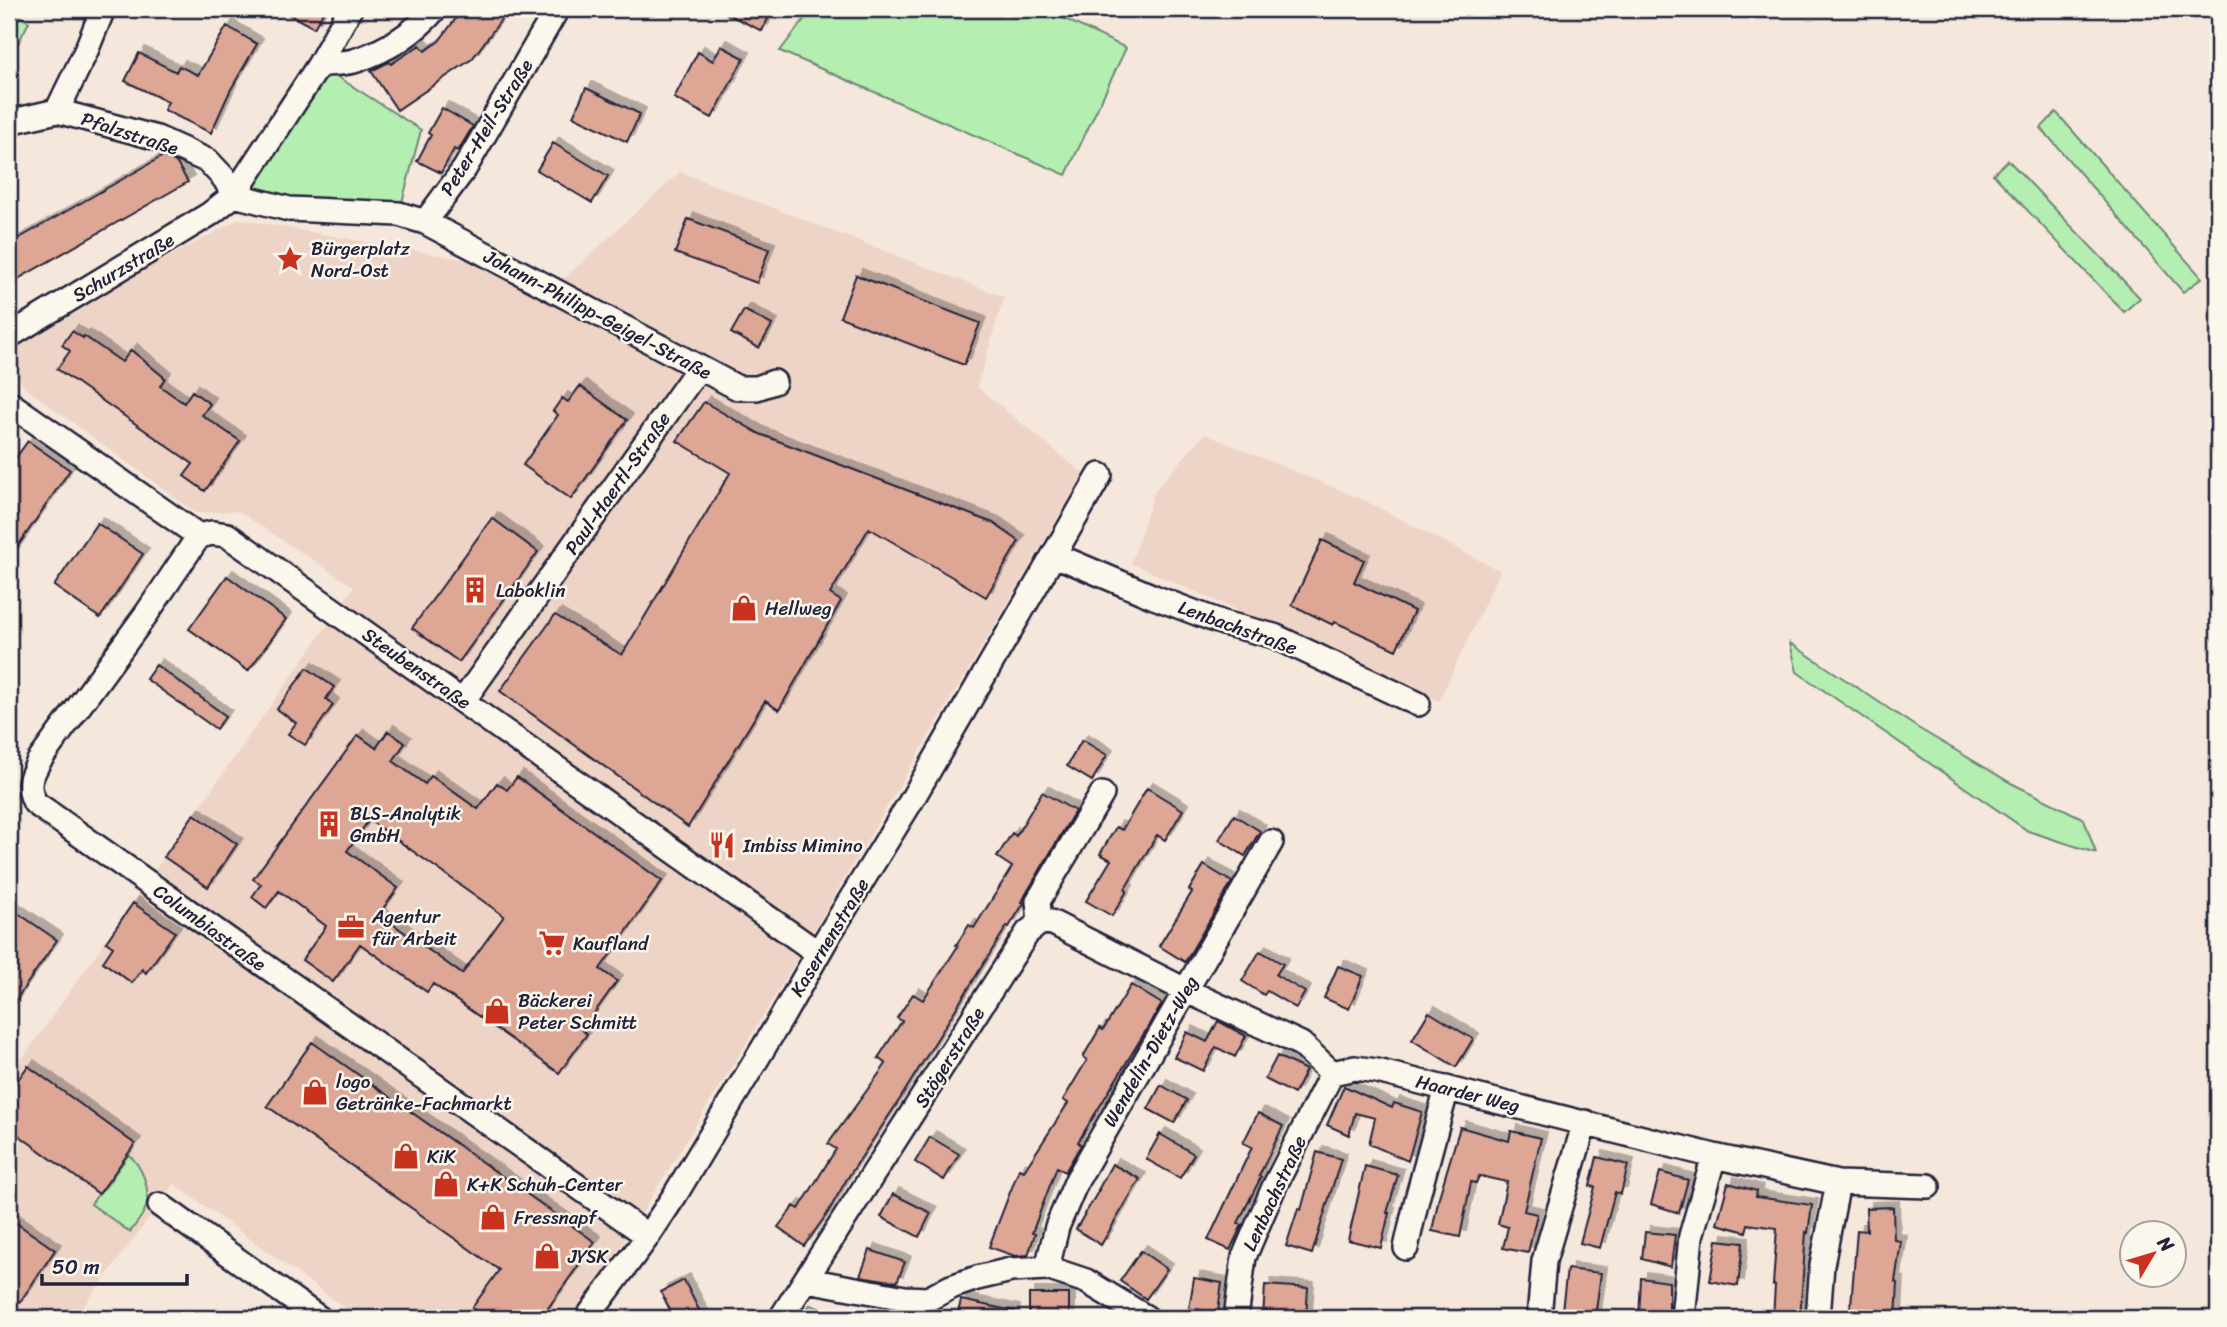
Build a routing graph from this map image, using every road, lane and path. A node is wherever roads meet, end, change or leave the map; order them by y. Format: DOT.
graph roads {
  1 [pos="103,9"];
  2 [pos="350,9"];
  3 [pos="435,9"];
  4 [pos="558,9"];
  5 [pos="319,65"];
  6 [pos="57,111"];
  7 [pos="9,122"];
  8 [pos="234,195"];
  9 [pos="425,222"];
  10 [pos="9,336"];
  11 [pos="698,369"];
  12 [pos="774,382"];
  13 [pos="9,403"];
  14 [pos="1100,475"];
  15 [pos="199,536"];
  16 [pos="1055,555"];
  17 [pos="463,701"];
  18 [pos="1418,704"];
  19 [pos="1102,793"];
  20 [pos="1271,842"];
  21 [pos="1040,923"];
  22 [pos="818,953"];
  23 [pos="1185,990"];
  24 [pos="1332,1073"];
  25 [pos="1447,1088"];
  26 [pos="1585,1122"];
  27 [pos="1714,1156"];
  28 [pos="1838,1183"];
  29 [pos="1928,1186"];
  30 [pos="160,1205"];
  31 [pos="648,1236"];
  32 [pos="1406,1248"];
  33 [pos="1047,1268"];
  34 [pos="807,1280"];
  35 [pos="923,1309"];
  36 [pos="319,1318"];
  37 [pos="587,1318"];
  38 [pos="781,1318"];
  39 [pos="1147,1318"];
  40 [pos="1236,1318"];
  41 [pos="1539,1318"];
  42 [pos="1683,1318"];
  43 [pos="1818,1318"];
  1 -- 6 [label="street"];
  2 -- 5 [label="street, Schurzstraße"];
  3 -- 5 [label="street"];
  4 -- 9 [label="street, Peter-Heil-Straße"];
  5 -- 8 [label="street, Schurzstraße"];
  6 -- 7 [label="street, Pfalzstraße"];
  6 -- 8 [label="street, Pfalzstraße"];
  8 -- 9 [label="street"];
  8 -- 10 [label="street, Schurzstraße"];
  9 -- 11 [label="street, Johann-Philipp-Geigel-Straße"];
  11 -- 12 [label="street, Johann-Philipp-Geigel-Straße"];
  11 -- 17 [label="street, Paul-Haertl-Straße"];
  13 -- 15 [label="street"];
  14 -- 16 [label="street, Kasernenstraße"];
  15 -- 17 [label="street, Steubenstraße"];
  15 -- 31 [label="street, Columbiastraße"];
  16 -- 18 [label="street, Lenbachstraße"];
  16 -- 22 [label="street, Kasernenstraße"];
  17 -- 22 [label="street, Steubenstraße"];
  19 -- 21 [label="street"];
  20 -- 23 [label="street, Wendelin-Dietz-Weg"];
  21 -- 23 [label="street"];
  21 -- 34 [label="street, Stögerstraße"];
  22 -- 31 [label="street, Kasernenstraße"];
  23 -- 24 [label="street"];
  23 -- 33 [label="street, Wendelin-Dietz-Weg"];
  24 -- 25 [label="street, Haarder Weg"];
  24 -- 40 [label="street, Lenbachstraße"];
  25 -- 26 [label="street, Haarder Weg"];
  25 -- 32 [label="street"];
  26 -- 27 [label="street, Haarder Weg"];
  26 -- 41 [label="street"];
  27 -- 28 [label="street, Haarder Weg"];
  27 -- 42 [label="street"];
  28 -- 29 [label="street, Haarder Weg"];
  28 -- 43 [label="street"];
  30 -- 36 [label="street"];
  31 -- 37 [label="street, Kasernenstraße"];
  33 -- 35 [label="street"];
  33 -- 39 [label="street"];
  34 -- 35 [label="street"];
  34 -- 38 [label="street, Stögerstraße"];
}
